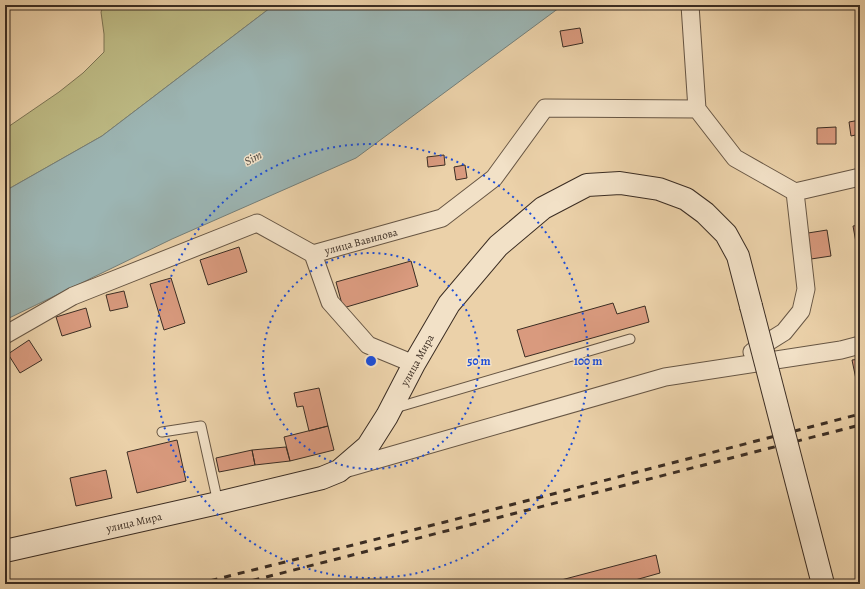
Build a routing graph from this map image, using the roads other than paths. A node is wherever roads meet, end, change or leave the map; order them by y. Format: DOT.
graph roads {
  1 [pos="690,5"];
  2 [pos="697,109"];
  3 [pos="860,177"];
  4 [pos="795,192"];
  5 [pos="313,254"];
  6 [pos="5,335"];
  7 [pos="630,339"];
  8 [pos="860,345"];
  9 [pos="414,364"];
  10 [pos="727,368"];
  11 [pos="390,409"];
  12 [pos="162,432"];
  13 [pos="339,471"];
  14 [pos="218,503"];
  15 [pos="5,551"];
  16 [pos="823,584"];
  1 -- 2 [label="street"];
  2 -- 4 [label="street"];
  2 -- 5 [label="street, улица Вавилова"];
  3 -- 4 [label="street"];
  4 -- 10 [label="street"];
  5 -- 6 [label="street, улица Вавилова"];
  5 -- 9 [label="street"];
  7 -- 11 [label="lane"];
  8 -- 10 [label="street"];
  9 -- 11 [label="street, улица Мира"];
  9 -- 16 [label="street, улица Мира, bridge"];
  10 -- 13 [label="street"];
  11 -- 13 [label="street, улица Мира"];
  12 -- 14 [label="lane"];
  13 -- 14 [label="street, улица Мира"];
  14 -- 15 [label="street, улица Мира"];
}
